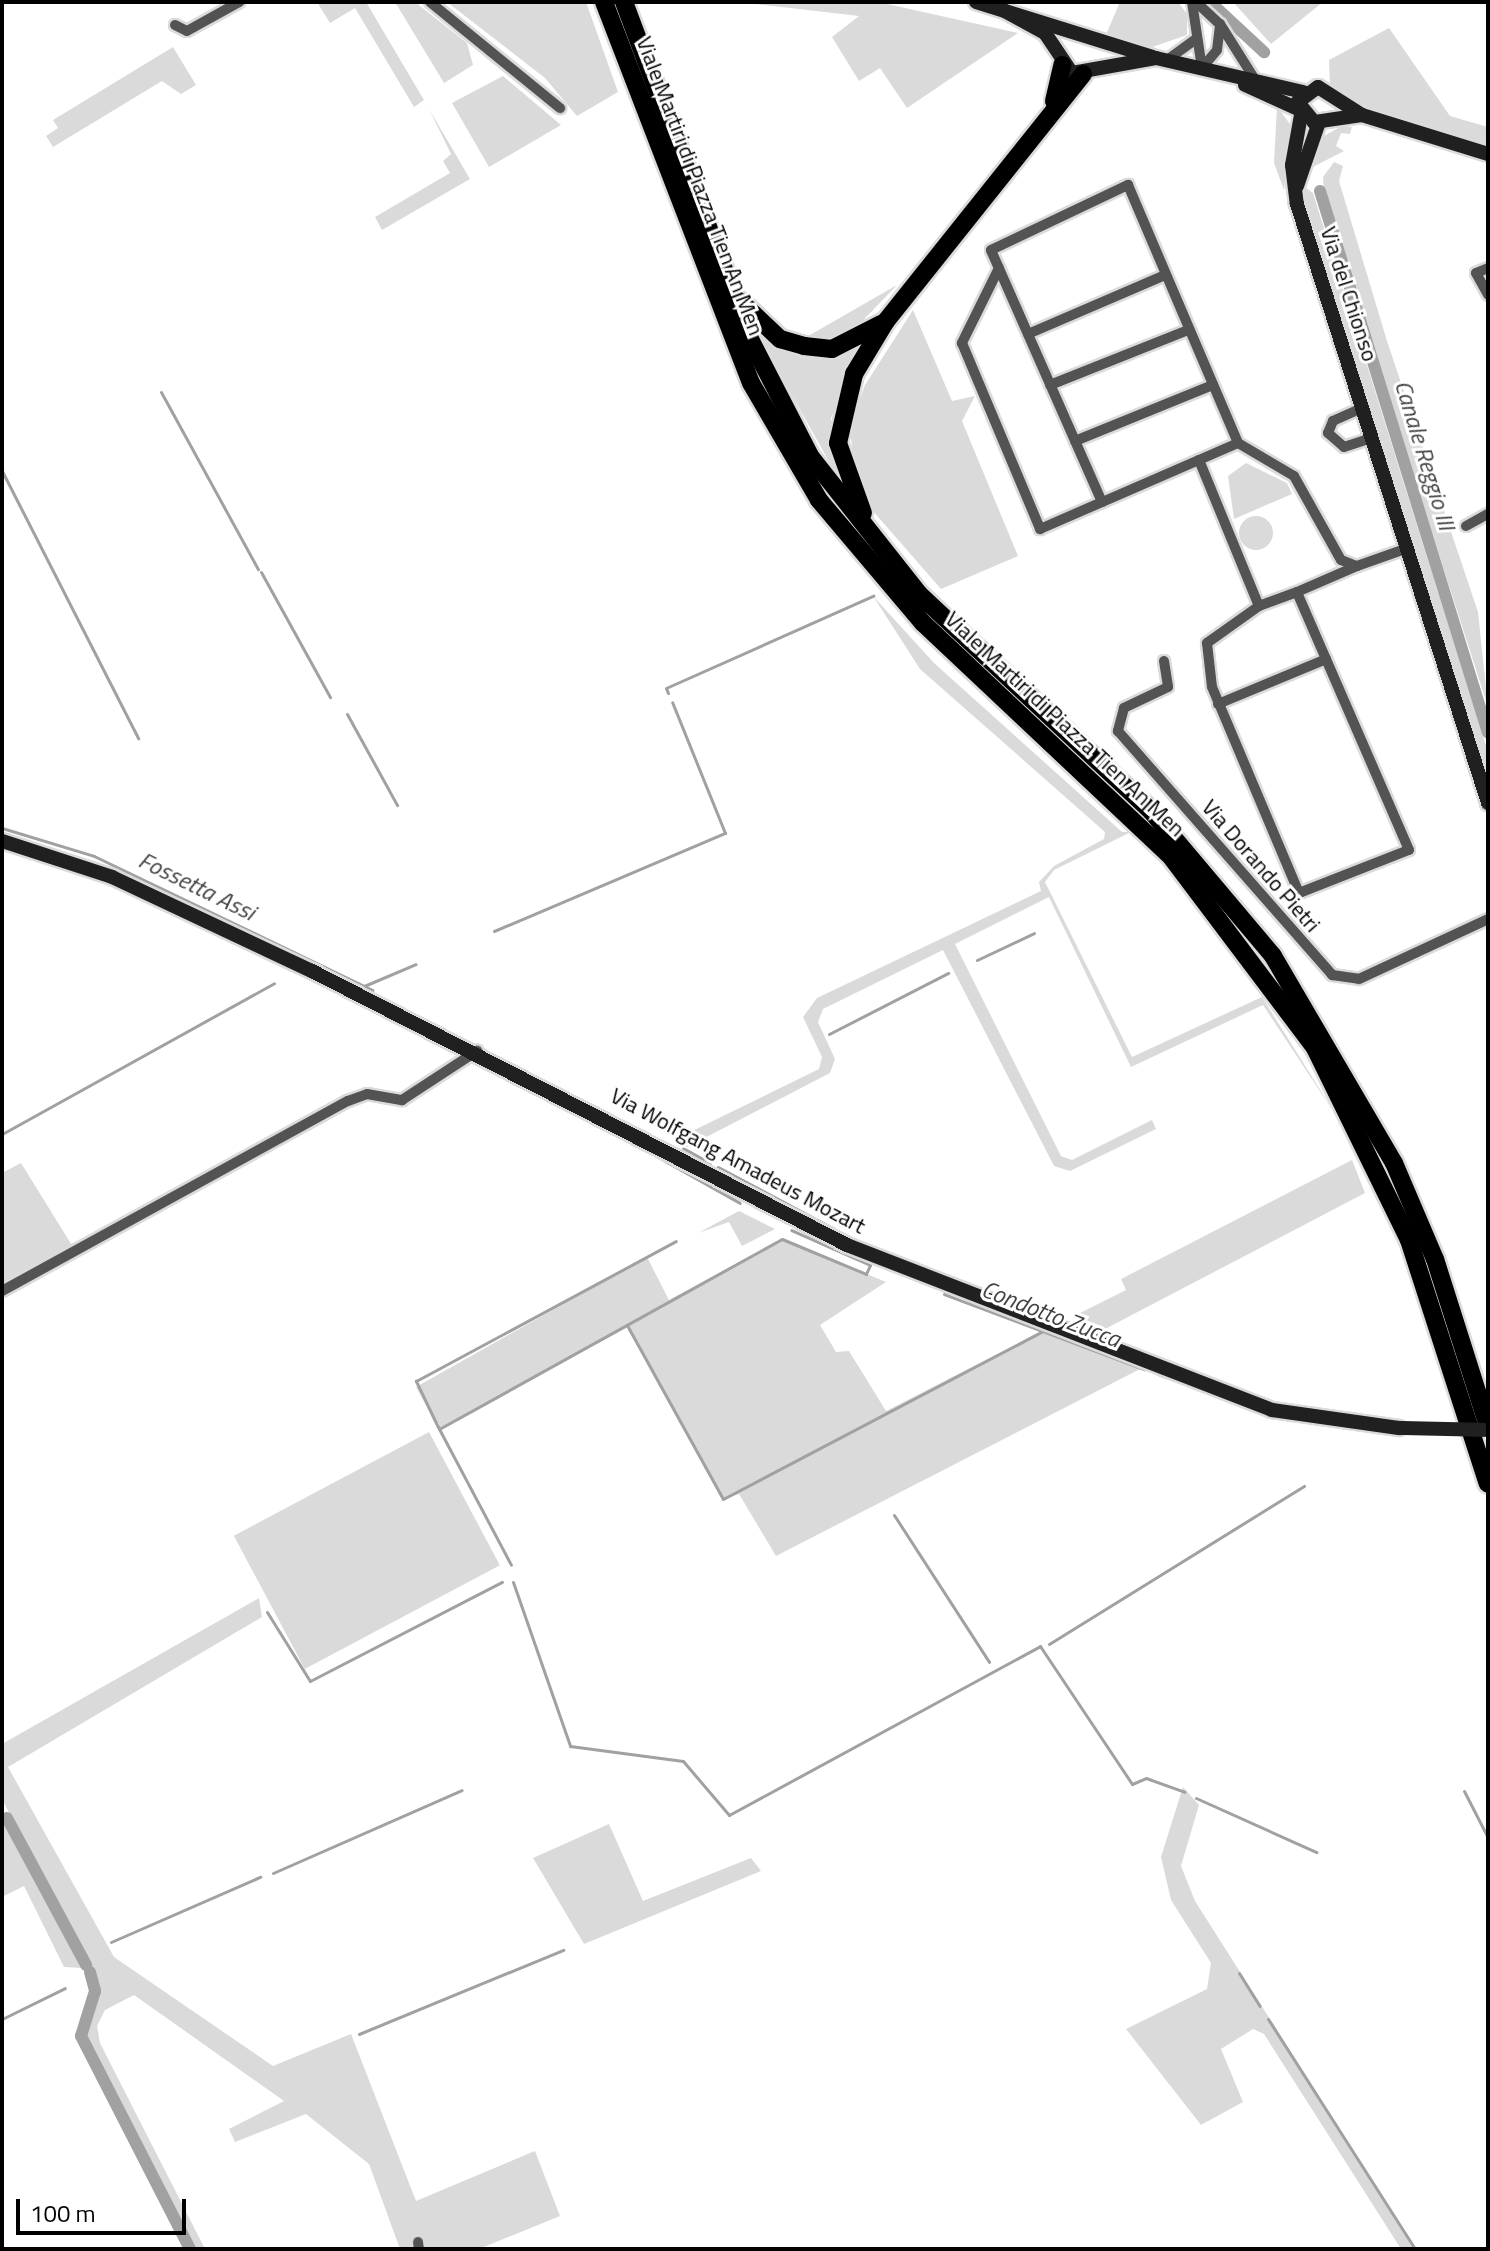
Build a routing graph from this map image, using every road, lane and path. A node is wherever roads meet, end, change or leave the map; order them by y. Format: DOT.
graph roads {
  1 [pos="239,2"];
  2 [pos="430,2"];
  3 [pos="604,2"];
  4 [pos="624,2"];
  5 [pos="976,2"];
  6 [pos="1194,2"];
  7 [pos="1003,10"];
  8 [pos="1220,24"];
  9 [pos="175,25"];
  10 [pos="1075,33"];
  11 [pos="1198,34"];
  12 [pos="1096,40"];
  13 [pos="1061,58"];
  14 [pos="1162,59"];
  15 [pos="1090,70"];
  16 [pos="1209,70"];
  17 [pos="1256,79"];
  18 [pos="1303,92"];
  19 [pos="1333,100"];
  20 [pos="560,108"];
  21 [pos="1051,110"];
  22 [pos="1299,112"];
  23 [pos="1362,115"];
  24 [pos="1323,120"];
  25 [pos="1488,154"];
  26 [pos="1295,192"];
  27 [pos="999,268"];
  28 [pos="1488,268"];
  29 [pos="1165,275"];
  30 [pos="732,291"];
  31 [pos="1488,295"];
  32 [pos="886,321"];
  33 [pos="1188,330"];
  34 [pos="1028,334"];
  35 [pos="1050,385"];
  36 [pos="1213,385"];
  37 [pos="1362,408"];
  38 [pos="1372,438"];
  39 [pos="1075,441"];
  40 [pos="1238,443"];
  41 [pos="1199,460"];
  42 [pos="1102,502"];
  43 [pos="1488,514"];
  44 [pos="1466,526"];
  45 [pos="1408,548"];
  46 [pos="1357,566"];
  47 [pos="1297,592"];
  48 [pos="919,594"];
  49 [pos="1259,606"];
  50 [pos="1326,659"];
  51 [pos="1164,661"];
  52 [pos="1218,704"];
  53 [pos="1488,803"];
  54 [pos="2,841"];
  55 [pos="1488,919"];
  56 [pos="478,1050"];
  57 [pos="2,1291"];
  58 [pos="1488,1428"];
  59 [pos="1488,1484"];
  1 -- 9 [label="street"];
  2 -- 20 [label="street"];
  3 -- 59 [label="highway, Viale Martiri di Piazza Tien An Men"];
  4 -- 30 [label="highway, Viale Martiri di Piazza Tien An Men"];
  5 -- 7 [label="main road"];
  6 -- 8 [label="street"];
  6 -- 11 [label="street"];
  7 -- 10 [label="main road"];
  7 -- 13 [label="main road"];
  8 -- 11 [label="street"];
  8 -- 16 [label="street"];
  8 -- 17 [label="street"];
  10 -- 12 [label="main road"];
  10 -- 13 [label="main road"];
  11 -- 14 [label="street"];
  11 -- 16 [label="street"];
  12 -- 14 [label="main road"];
  12 -- 15 [label="main road"];
  13 -- 15 [label="main road"];
  13 -- 21 [label="highway"];
  14 -- 15 [label="main road"];
  14 -- 16 [label="main road"];
  15 -- 21 [label="highway"];
  16 -- 17 [label="main road"];
  16 -- 22 [label="main road"];
  17 -- 18 [label="main road"];
  18 -- 19 [label="main road"];
  18 -- 22 [label="main road, Via del Chionso"];
  19 -- 23 [label="main road"];
  19 -- 24 [label="main road"];
  21 -- 32 [label="highway"];
  22 -- 24 [label="main road"];
  22 -- 26 [label="main road, Via del Chionso"];
  23 -- 24 [label="main road"];
  23 -- 25 [label="main road"];
  24 -- 26 [label="main road"];
  26 -- 37 [label="main road, Via del Chionso"];
  27 -- 29 [label="street"];
  27 -- 34 [label="street"];
  27 -- 42 [label="street"];
  28 -- 31 [label="street"];
  29 -- 33 [label="street"];
  29 -- 34 [label="street"];
  30 -- 32 [label="highway"];
  30 -- 48 [label="highway, Viale Martiri di Piazza Tien An Men"];
  32 -- 48 [label="highway"];
  33 -- 35 [label="street"];
  33 -- 36 [label="street"];
  34 -- 35 [label="street"];
  35 -- 39 [label="street"];
  36 -- 39 [label="street"];
  36 -- 40 [label="street"];
  37 -- 38 [label="main road, Via del Chionso"];
  37 -- 38 [label="street"];
  38 -- 45 [label="main road, Via del Chionso"];
  39 -- 42 [label="street"];
  40 -- 41 [label="street"];
  40 -- 46 [label="street"];
  41 -- 42 [label="street"];
  41 -- 49 [label="street"];
  43 -- 44 [label="street"];
  45 -- 46 [label="street"];
  45 -- 53 [label="main road, Via del Chionso"];
  46 -- 47 [label="street"];
  47 -- 49 [label="street"];
  47 -- 50 [label="street"];
  48 -- 58 [label="highway, Viale Martiri di Piazza Tien An Men"];
  49 -- 52 [label="street"];
  50 -- 52 [label="street"];
  50 -- 52 [label="street"];
  51 -- 55 [label="street, Via Dorando Pietri"];
  54 -- 56 [label="main road, Via Wolfgang Amadeus Mozart"];
  56 -- 57 [label="street"];
  56 -- 58 [label="main road, Via Wolfgang Amadeus Mozart, bridge"];
}
